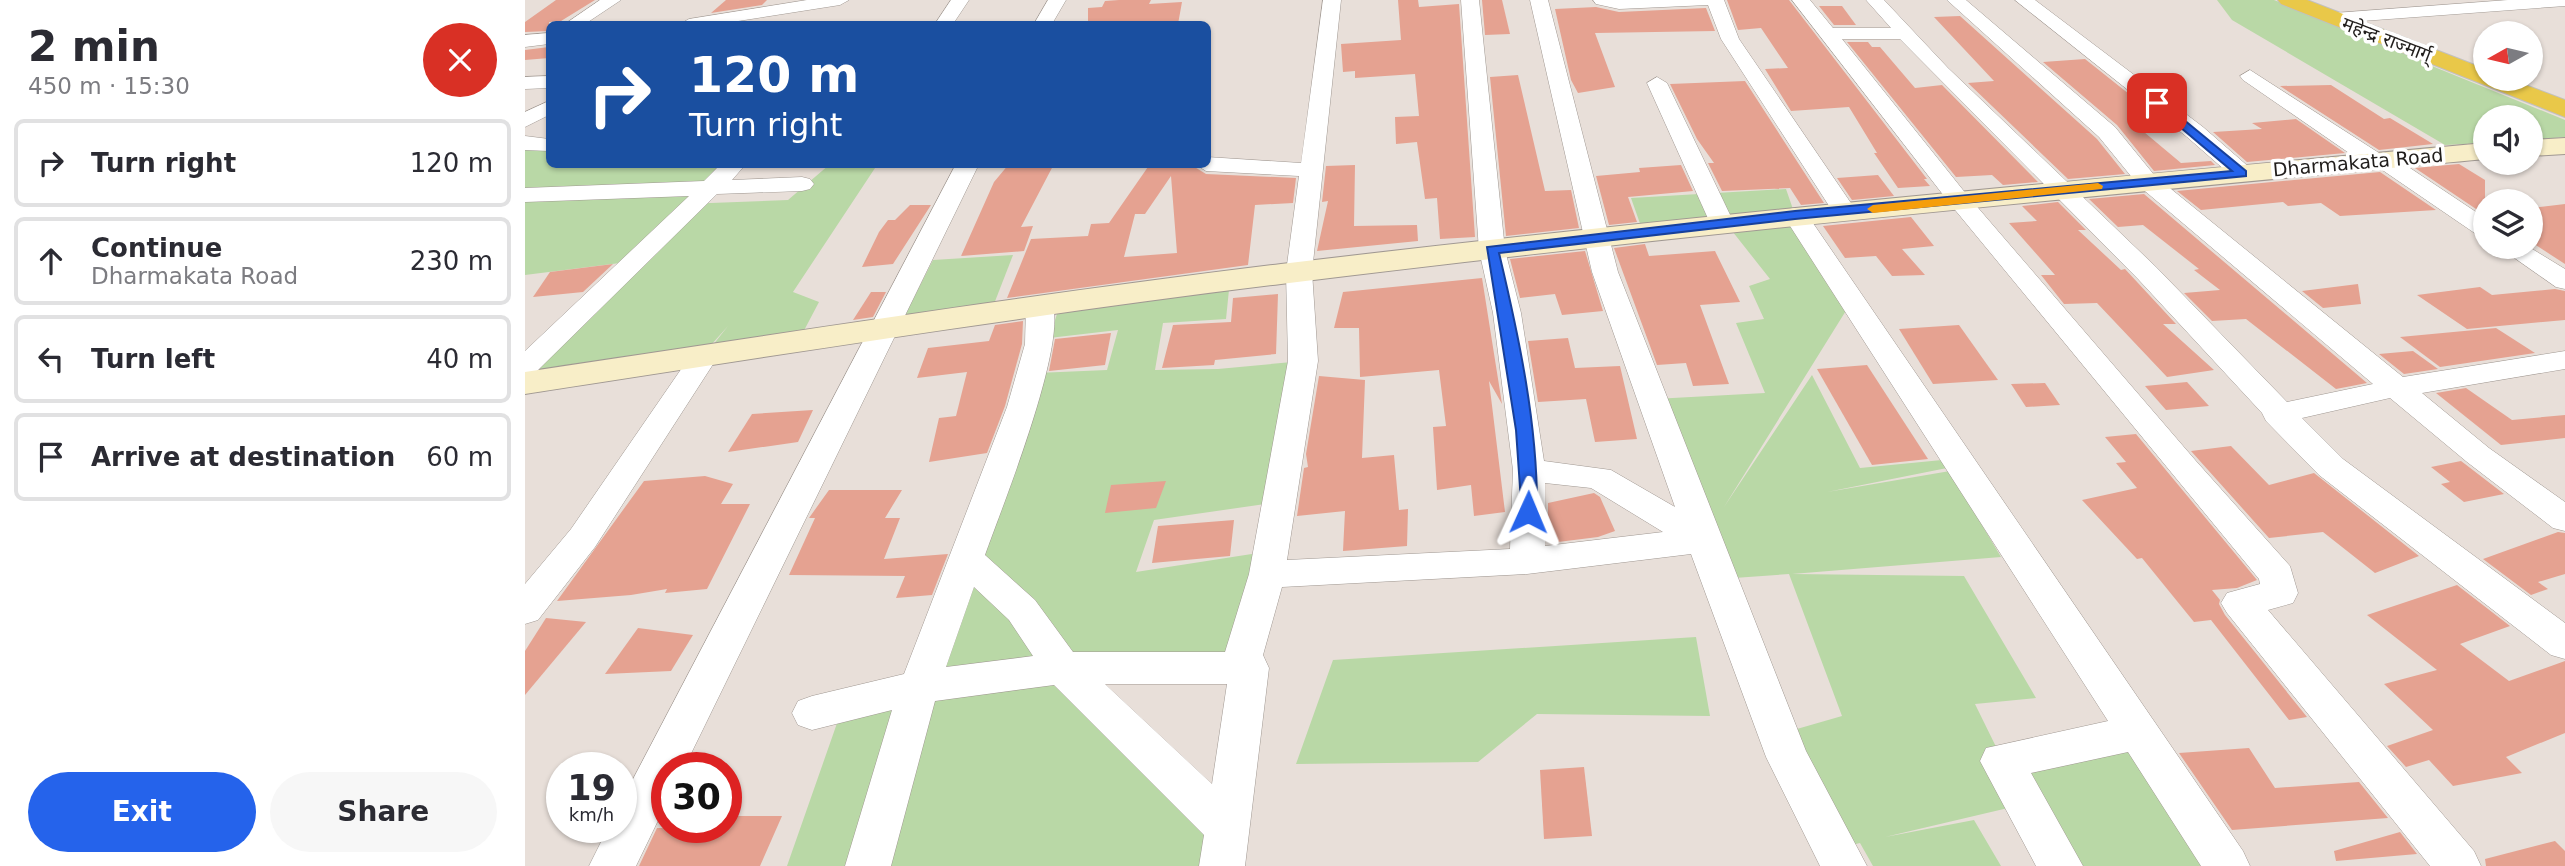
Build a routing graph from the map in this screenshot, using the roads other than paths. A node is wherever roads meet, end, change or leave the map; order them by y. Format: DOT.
graph roads {
  1 [pos="613,0"];
  2 [pos="715,0"];
  3 [pos="840,0"];
  4 [pos="960,0"];
  5 [pos="1056,0"];
  6 [pos="1080,0"];
  7 [pos="1332,0"];
  8 [pos="1470,0"];
  9 [pos="1539,0"];
  10 [pos="1602,0"];
  11 [pos="1715,0"];
  12 [pos="1801,0"];
  13 [pos="1875,0"];
  14 [pos="1956,0"];
  15 [pos="2024,0"];
  16 [pos="2288,0"];
  17 [pos="2531,1"];
  18 [pos="2565,1"];
  19 [pos="803,6"];
  20 [pos="2335,18"];
  21 [pos="579,21"];
  22 [pos="685,21"];
  23 [pos="708,21"];
  24 [pos="798,21"];
  25 [pos="946,21"];
  26 [pos="1045,21"];
  27 [pos="1904,33"];
  28 [pos="1828,34"];
  29 [pos="546,39"];
  30 [pos="525,41"];
  31 [pos="2473,72"];
  32 [pos="2250,76"];
  33 [pos="546,82"];
  34 [pos="525,83"];
  35 [pos="1657,83"];
  36 [pos="2520,91"];
  37 [pos="546,109"];
  38 [pos="2565,109"];
  39 [pos="525,121"];
  40 [pos="525,143"];
  41 [pos="546,145"];
  42 [pos="2565,146"];
  43 [pos="2543,147"];
  44 [pos="2473,152"];
  45 [pos="2377,159"];
  46 [pos="1211,164"];
  47 [pos="731,168"];
  48 [pos="966,168"];
  49 [pos="1311,170"];
  50 [pos="2242,173"];
  51 [pos="2147,181"];
  52 [pos="802,184"];
  53 [pos="712,187"];
  54 [pos="2059,190"];
  55 [pos="525,195"];
  56 [pos="1959,200"];
  57 [pos="1845,212"];
  58 [pos="1795,215"];
  59 [pos="2473,221"];
  60 [pos="1722,223"];
  61 [pos="1595,238"];
  62 [pos="1492,250"];
  63 [pos="2531,259"];
  64 [pos="1299,272"];
  65 [pos="2565,281"];
  66 [pos="1040,305"];
  67 [pos="886,328"];
  68 [pos="705,355"];
  69 [pos="2565,360"];
  70 [pos="525,367"];
  71 [pos="525,383"];
  72 [pos="2395,388"];
  73 [pos="2277,414"];
  74 [pos="1529,470"];
  75 [pos="2565,519"];
  76 [pos="1703,540"];
  77 [pos="967,559"];
  78 [pos="1527,561"];
  79 [pos="1266,574"];
  80 [pos="525,610"];
  81 [pos="2565,644"];
  82 [pos="1062,668"];
  83 [pos="1249,668"];
  84 [pos="919,687"];
  85 [pos="812,713"];
  86 [pos="2139,732"];
  87 [pos="1224,847"];
  88 [pos="612,866"];
  89 [pos="867,866"];
  90 [pos="1844,866"];
  91 [pos="2060,866"];
  92 [pos="2227,866"];
  93 [pos="2458,866"];
  1 -- 21 [label="street"];
  2 -- 22 [label="street"];
  3 -- 19 [label="street"];
  4 -- 25 [label="street"];
  5 -- 6 [label="street"];
  5 -- 26 [label="street"];
  7 -- 49 [label="street"];
  8 -- 62 [label="street"];
  9 -- 61 [label="street"];
  10 -- 11 [label="street"];
  11 -- 57 [label="street"];
  12 -- 28 [label="street"];
  13 -- 27 [label="street"];
  14 -- 51 [label="street"];
  15 -- 50 [label="street"];
  16 -- 20 [label="highway, महेन्द्र राज्मार्ग्"];
  17 -- 18 [label="street"];
  17 -- 20 [label="street"];
  19 -- 23 [label="street"];
  19 -- 24 [label="street"];
  20 -- 31 [label="highway, महेन्द्र राज्मार्ग्"];
  27 -- 28 [label="street"];
  27 -- 54 [label="street"];
  28 -- 56 [label="street"];
  29 -- 30 [label="street"];
  32 -- 45 [label="street"];
  33 -- 34 [label="street"];
  35 -- 60 [label="street"];
  36 -- 38 [label="highway, महेन्द्र राज्मार्ग्"];
  37 -- 39 [label="street"];
  40 -- 41 [label="street"];
  42 -- 43 [label="street"];
  44 -- 45 [label="street, Dharmakata Road"];
  45 -- 50 [label="street, Dharmakata Road"];
  45 -- 59 [label="street"];
  46 -- 49 [label="street"];
  47 -- 53 [label="street"];
  48 -- 67 [label="street"];
  49 -- 64 [label="street"];
  50 -- 51 [label="street, Dharmakata Road"];
  51 -- 54 [label="street, Dharmakata Road"];
  51 -- 72 [label="street"];
  52 -- 53 [label="street"];
  53 -- 55 [label="street"];
  53 -- 70 [label="street"];
  54 -- 56 [label="street, Dharmakata Road"];
  54 -- 73 [label="street"];
  56 -- 57 [label="street, Dharmakata Road"];
  56 -- 93 [label="street"];
  57 -- 58 [label="street, Dharmakata Road"];
  58 -- 60 [label="street, Dharmakata Road"];
  58 -- 86 [label="street"];
  60 -- 61 [label="street, Dharmakata Road"];
  61 -- 62 [label="street, Dharmakata Road"];
  61 -- 76 [label="street"];
  62 -- 64 [label="street, Dharmakata Road"];
  62 -- 74 [label="street"];
  63 -- 65 [label="street"];
  64 -- 66 [label="street, Dharmakata Road"];
  64 -- 79 [label="street"];
  66 -- 67 [label="street, Dharmakata Road"];
  66 -- 77 [label="street"];
  67 -- 68 [label="street, Dharmakata Road"];
  67 -- 88 [label="street"];
  68 -- 71 [label="street, Dharmakata Road"];
  68 -- 80 [label="street"];
  69 -- 72 [label="street"];
  72 -- 73 [label="street"];
  72 -- 75 [label="street"];
  73 -- 81 [label="street"];
  74 -- 76 [label="street"];
  74 -- 78 [label="street"];
  76 -- 78 [label="street"];
  76 -- 90 [label="street"];
  77 -- 82 [label="street"];
  77 -- 84 [label="street"];
  78 -- 79 [label="street"];
  79 -- 83 [label="street"];
  82 -- 83 [label="street"];
  82 -- 84 [label="street"];
  82 -- 87 [label="street"];
  83 -- 87 [label="street"];
  84 -- 85 [label="street"];
  84 -- 89 [label="street"];
  86 -- 91 [label="street"];
  86 -- 92 [label="street"];
}
